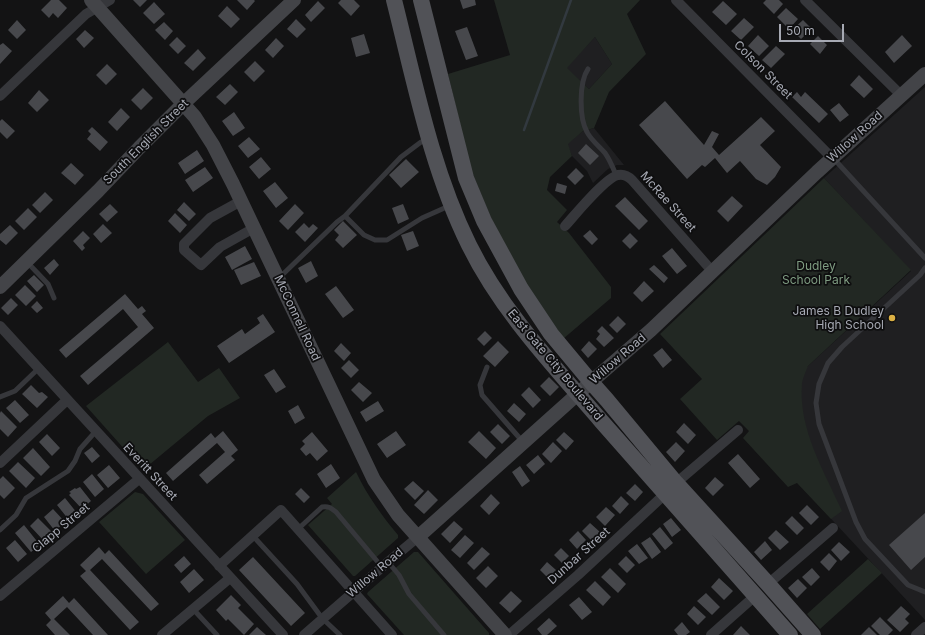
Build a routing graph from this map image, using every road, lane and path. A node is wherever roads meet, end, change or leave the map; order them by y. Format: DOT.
graph roads {
  1 [pos="110,0"];
  2 [pos="294,0"];
  3 [pos="394,0"];
  4 [pos="420,0"];
  5 [pos="676,0"];
  6 [pos="805,0"];
  7 [pos="94,4"];
  8 [pos="588,69"];
  9 [pos="925,74"];
  10 [pos="901,95"];
  11 [pos="0,96"];
  12 [pos="183,104"];
  13 [pos="430,141"];
  14 [pos="832,158"];
  15 [pos="616,175"];
  16 [pos="241,200"];
  17 [pos="451,205"];
  18 [pos="345,216"];
  19 [pos="565,226"];
  20 [pos="254,228"];
  21 [pos="925,258"];
  22 [pos="26,262"];
  23 [pos="925,268"];
  24 [pos="712,271"];
  25 [pos="278,279"];
  26 [pos="0,287"];
  27 [pos="54,298"];
  28 [pos="0,326"];
  29 [pos="488,367"];
  30 [pos="39,368"];
  31 [pos="590,382"];
  32 [pos="577,394"];
  33 [pos="0,397"];
  34 [pos="67,400"];
  35 [pos="738,430"];
  36 [pos="96,431"];
  37 [pos="524,442"];
  38 [pos="0,463"];
  39 [pos="139,479"];
  40 [pos="670,488"];
  41 [pos="833,528"];
  42 [pos="298,529"];
  43 [pos="0,530"];
  44 [pos="253,536"];
  45 [pos="418,537"];
  46 [pos="385,564"];
  47 [pos="219,566"];
  48 [pos="230,578"];
  49 [pos="768,584"];
  50 [pos="354,591"];
  51 [pos="2,592"];
  52 [pos="925,592"];
  53 [pos="755,596"];
  54 [pos="193,609"];
  55 [pos="322,618"];
  56 [pos="925,627"];
  57 [pos="162,635"];
  58 [pos="217,635"];
  59 [pos="283,635"];
  60 [pos="304,635"];
  61 [pos="340,635"];
  62 [pos="392,635"];
  63 [pos="444,635"];
  64 [pos="505,635"];
  65 [pos="509,635"];
  66 [pos="711,635"];
  67 [pos="790,635"];
  68 [pos="813,635"];
  69 [pos="916,635"];
  1 -- 7 [label="street"];
  2 -- 12 [label="street, South English Street"];
  3 -- 13 [label="main road, East Gate City Boulevard"];
  4 -- 31 [label="main road, East Gate City Boulevard"];
  5 -- 14 [label="street, Colson Street"];
  6 -- 10 [label="street"];
  7 -- 11 [label="street"];
  7 -- 12 [label="street, McConnell Road"];
  8 -- 15 [label="lane"];
  9 -- 10 [label="street, Willow Road"];
  10 -- 14 [label="street, Willow Road"];
  12 -- 16 [label="street, McConnell Road"];
  12 -- 22 [label="street, South English Street"];
  13 -- 17 [label="main road, East Gate City Boulevard"];
  13 -- 18 [label="lane"];
  14 -- 21 [label="lane"];
  14 -- 24 [label="street, Willow Road"];
  15 -- 19 [label="street"];
  15 -- 24 [label="street, McRae Street"];
  16 -- 20 [label="street, McConnell Road"];
  16 -- 20 [label="street"];
  17 -- 18 [label="lane"];
  17 -- 32 [label="main road, East Gate City Boulevard"];
  18 -- 25 [label="lane"];
  20 -- 25 [label="street, McConnell Road"];
  22 -- 26 [label="street, South English Street"];
  22 -- 27 [label="lane"];
  23 -- 52 [label="lane"];
  24 -- 31 [label="street, Willow Road"];
  25 -- 45 [label="street, McConnell Road"];
  28 -- 30 [label="street, Everitt Street"];
  29 -- 37 [label="lane"];
  30 -- 33 [label="lane"];
  30 -- 34 [label="street, Everitt Street"];
  31 -- 32 [label="street, Willow Road"];
  31 -- 40 [label="main road, East Gate City Boulevard"];
  32 -- 37 [label="street, Willow Road"];
  32 -- 40 [label="main road, East Gate City Boulevard"];
  34 -- 36 [label="street, Everitt Street"];
  34 -- 38 [label="street"];
  35 -- 40 [label="street, Dunbar Street"];
  36 -- 39 [label="street, Everitt Street"];
  36 -- 43 [label="lane"];
  37 -- 45 [label="street, Willow Road"];
  39 -- 47 [label="street, Everitt Street"];
  39 -- 51 [label="street, Clapp Street"];
  40 -- 49 [label="main road, East Gate City Boulevard"];
  40 -- 53 [label="main road, East Gate City Boulevard"];
  40 -- 65 [label="street, Dunbar Street"];
  41 -- 49 [label="street"];
  42 -- 44 [label="street"];
  42 -- 46 [label="lane"];
  42 -- 50 [label="street"];
  44 -- 47 [label="street"];
  44 -- 55 [label="lane"];
  45 -- 46 [label="street, Willow Road"];
  45 -- 64 [label="street, McConnell Road"];
  46 -- 50 [label="street, Willow Road"];
  46 -- 63 [label="lane"];
  47 -- 48 [label="street, Everitt Street"];
  48 -- 54 [label="street"];
  48 -- 59 [label="street, Everitt Street"];
  49 -- 68 [label="main road, East Gate City Boulevard"];
  50 -- 55 [label="street, Willow Road"];
  50 -- 62 [label="street"];
  53 -- 66 [label="street"];
  53 -- 67 [label="main road, East Gate City Boulevard"];
  54 -- 57 [label="street"];
  54 -- 58 [label="lane"];
  55 -- 60 [label="street, Willow Road"];
  55 -- 61 [label="lane"];
  56 -- 69 [label="street"];
}
